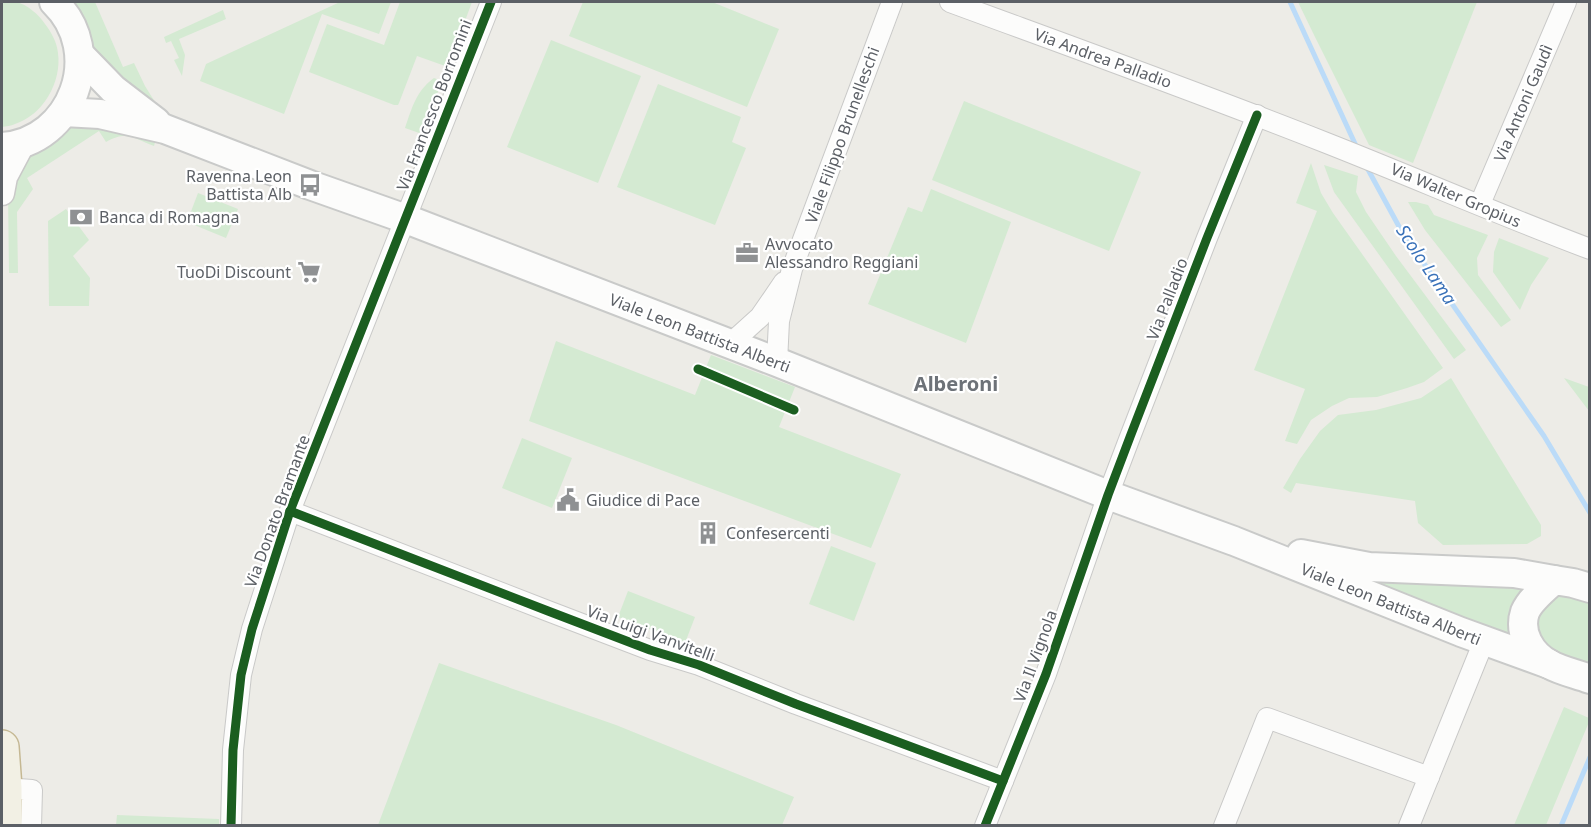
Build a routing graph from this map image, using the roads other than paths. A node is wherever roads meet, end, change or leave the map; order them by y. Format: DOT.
graph roads {
  1 [pos="54,2"];
  2 [pos="491,2"];
  3 [pos="892,2"];
  4 [pos="950,2"];
  5 [pos="1566,2"];
  6 [pos="80,55"];
  7 [pos="64,112"];
  8 [pos="1257,116"];
  9 [pos="165,129"];
  10 [pos="12,145"];
  11 [pos="2,193"];
  12 [pos="1480,204"];
  13 [pos="406,219"];
  14 [pos="1590,249"];
  15 [pos="792,269"];
  16 [pos="729,345"];
  17 [pos="777,362"];
  18 [pos="1108,495"];
  19 [pos="290,511"];
  20 [pos="1234,541"];
  21 [pos="1554,580"];
  22 [pos="1590,588"];
  23 [pos="1484,641"];
  24 [pos="1549,664"];
  25 [pos="1590,679"];
  26 [pos="2,747"];
  27 [pos="1429,777"];
  28 [pos="1003,781"];
  29 [pos="5,788"];
  30 [pos="4,825"];
  31 [pos="31,825"];
  32 [pos="231,825"];
  33 [pos="985,825"];
  34 [pos="1224,825"];
  35 [pos="1409,825"];
  1 -- 6 [label="main road"];
  2 -- 13 [label="street, Via Francesco Borromini"];
  3 -- 15 [label="street, Viale Filippo Brunelleschi"];
  4 -- 8 [label="street, Via Andrea Palladio"];
  5 -- 12 [label="street, Via Antoni Gaudì"];
  6 -- 7 [label="main road"];
  6 -- 9 [label="main road, Viale Leon Battista Alberti"];
  7 -- 9 [label="main road, Viale Leon Battista Alberti"];
  7 -- 10 [label="main road"];
  8 -- 12 [label="street, Via Walter Gropius"];
  8 -- 18 [label="street, Via Palladio"];
  9 -- 13 [label="main road, Viale Leon Battista Alberti"];
  10 -- 11 [label="street"];
  12 -- 14 [label="street, Via Walter Gropius"];
  13 -- 16 [label="main road, Viale Leon Battista Alberti"];
  13 -- 19 [label="street, Via Donato Bramante"];
  15 -- 16 [label="street, Viale Filippo Brunelleschi"];
  15 -- 17 [label="street, Viale Filippo Brunelleschi"];
  16 -- 17 [label="main road, Viale Leon Battista Alberti"];
  17 -- 18 [label="main road, Viale Leon Battista Alberti"];
  18 -- 20 [label="main road, Viale Leon Battista Alberti"];
  18 -- 28 [label="street, Via Il Vignola"];
  19 -- 28 [label="street, Via Luigi Vanvitelli"];
  19 -- 32 [label="street, Via Donato Bramante"];
  20 -- 21 [label="main road, Viale Leon Battista Alberti"];
  20 -- 23 [label="main road, Viale Leon Battista Alberti"];
  21 -- 22 [label="main road, Viale Leon Battista Alberti"];
  21 -- 24 [label="main road"];
  23 -- 24 [label="main road, Viale Leon Battista Alberti"];
  23 -- 27 [label="street"];
  24 -- 25 [label="main road, Viale Leon Battista Alberti"];
  26 -- 29 [label="highway"];
  27 -- 34 [label="street"];
  27 -- 35 [label="street"];
  28 -- 33 [label="street, Via Il Vignola"];
  29 -- 30 [label="highway"];
  29 -- 31 [label="street"];
}
